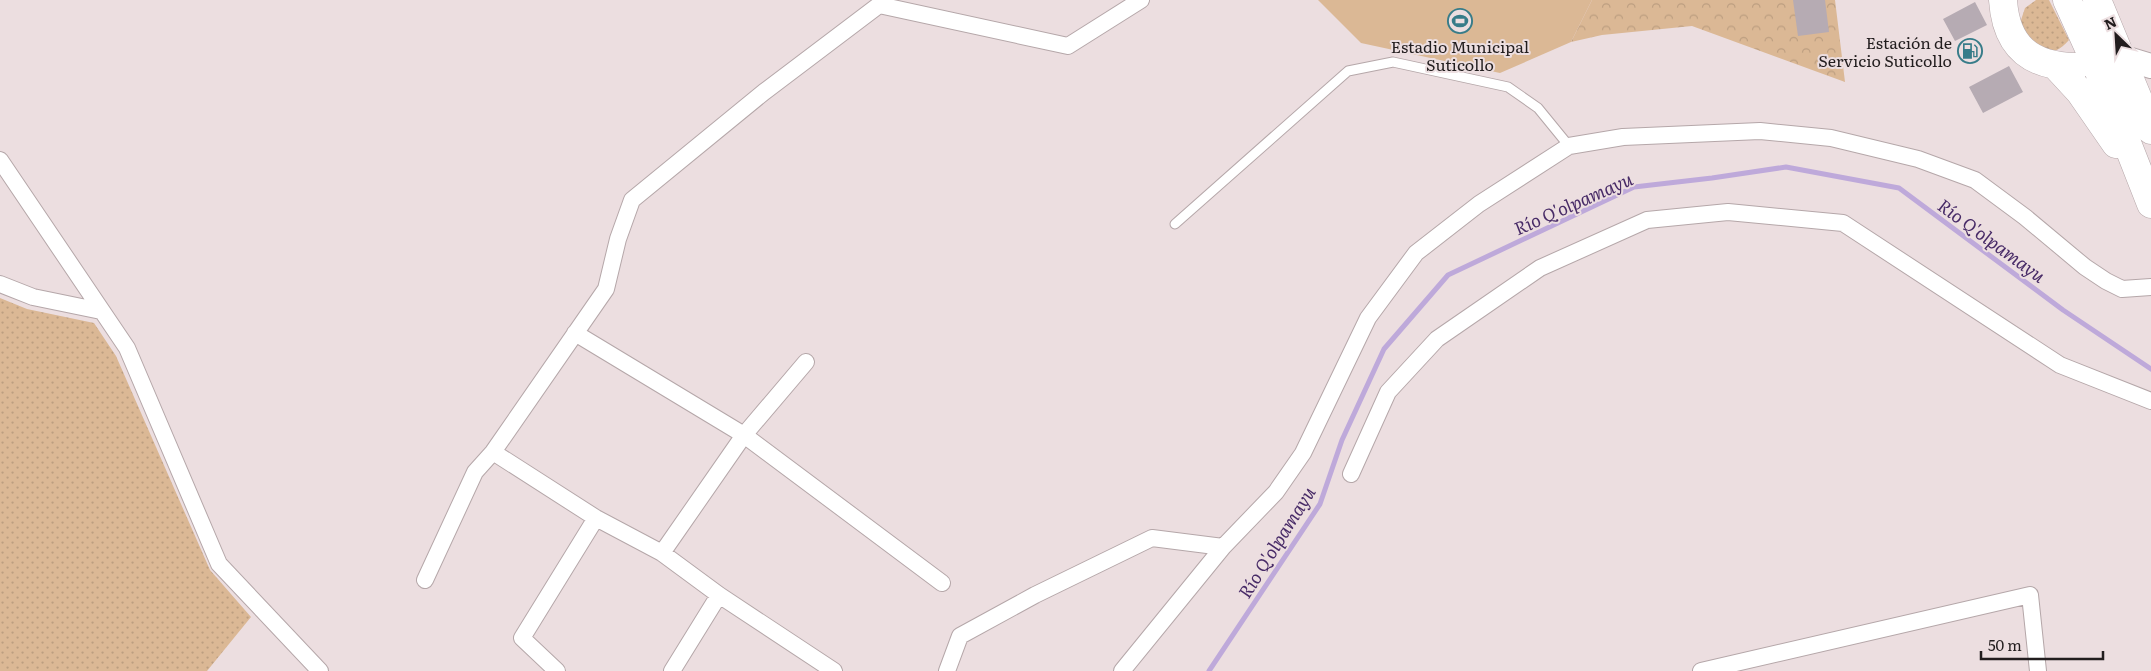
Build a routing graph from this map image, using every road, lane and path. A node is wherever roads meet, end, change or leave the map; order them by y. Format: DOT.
graph roads {
  1 [pos="1141,0"];
  2 [pos="2003,0"];
  3 [pos="2067,0"];
  4 [pos="2097,0"];
  5 [pos="2109,60"];
  6 [pos="2056,66"];
  7 [pos="2151,66"];
  8 [pos="2151,130"];
  9 [pos="1569,146"];
  10 [pos="0,160"];
  11 [pos="2147,194"];
  12 [pos="1175,224"];
  13 [pos="0,284"];
  14 [pos="2151,287"];
  15 [pos="101,311"];
  16 [pos="575,334"];
  17 [pos="806,362"];
  18 [pos="2151,401"];
  19 [pos="744,435"];
  20 [pos="493,452"];
  21 [pos="1351,474"];
  22 [pos="596,518"];
  23 [pos="1222,547"];
  24 [pos="662,553"];
  25 [pos="425,580"];
  26 [pos="942,583"];
  27 [pos="719,595"];
  28 [pos="1710,670"];
  29 [pos="320,671"];
  30 [pos="557,671"];
  31 [pos="672,671"];
  32 [pos="834,671"];
  33 [pos="947,671"];
  34 [pos="1122,671"];
  35 [pos="2038,671"];
  1 -- 16 [label="street"];
  2 -- 6 [label="highway"];
  3 -- 5 [label="highway"];
  4 -- 5 [label="highway"];
  5 -- 6 [label="highway"];
  5 -- 7 [label="main road"];
  5 -- 8 [label="highway"];
  5 -- 11 [label="highway"];
  6 -- 11 [label="highway"];
  9 -- 12 [label="lane"];
  9 -- 14 [label="street"];
  9 -- 23 [label="street"];
  10 -- 15 [label="street"];
  13 -- 15 [label="street"];
  15 -- 29 [label="street"];
  16 -- 19 [label="street"];
  16 -- 20 [label="street"];
  17 -- 19 [label="street"];
  18 -- 21 [label="street"];
  19 -- 24 [label="street"];
  19 -- 26 [label="street"];
  20 -- 22 [label="street"];
  20 -- 25 [label="street"];
  22 -- 24 [label="street"];
  22 -- 30 [label="street"];
  23 -- 33 [label="street"];
  23 -- 34 [label="street"];
  24 -- 27 [label="street"];
  27 -- 31 [label="street"];
  27 -- 32 [label="street"];
  28 -- 35 [label="street"];
}
